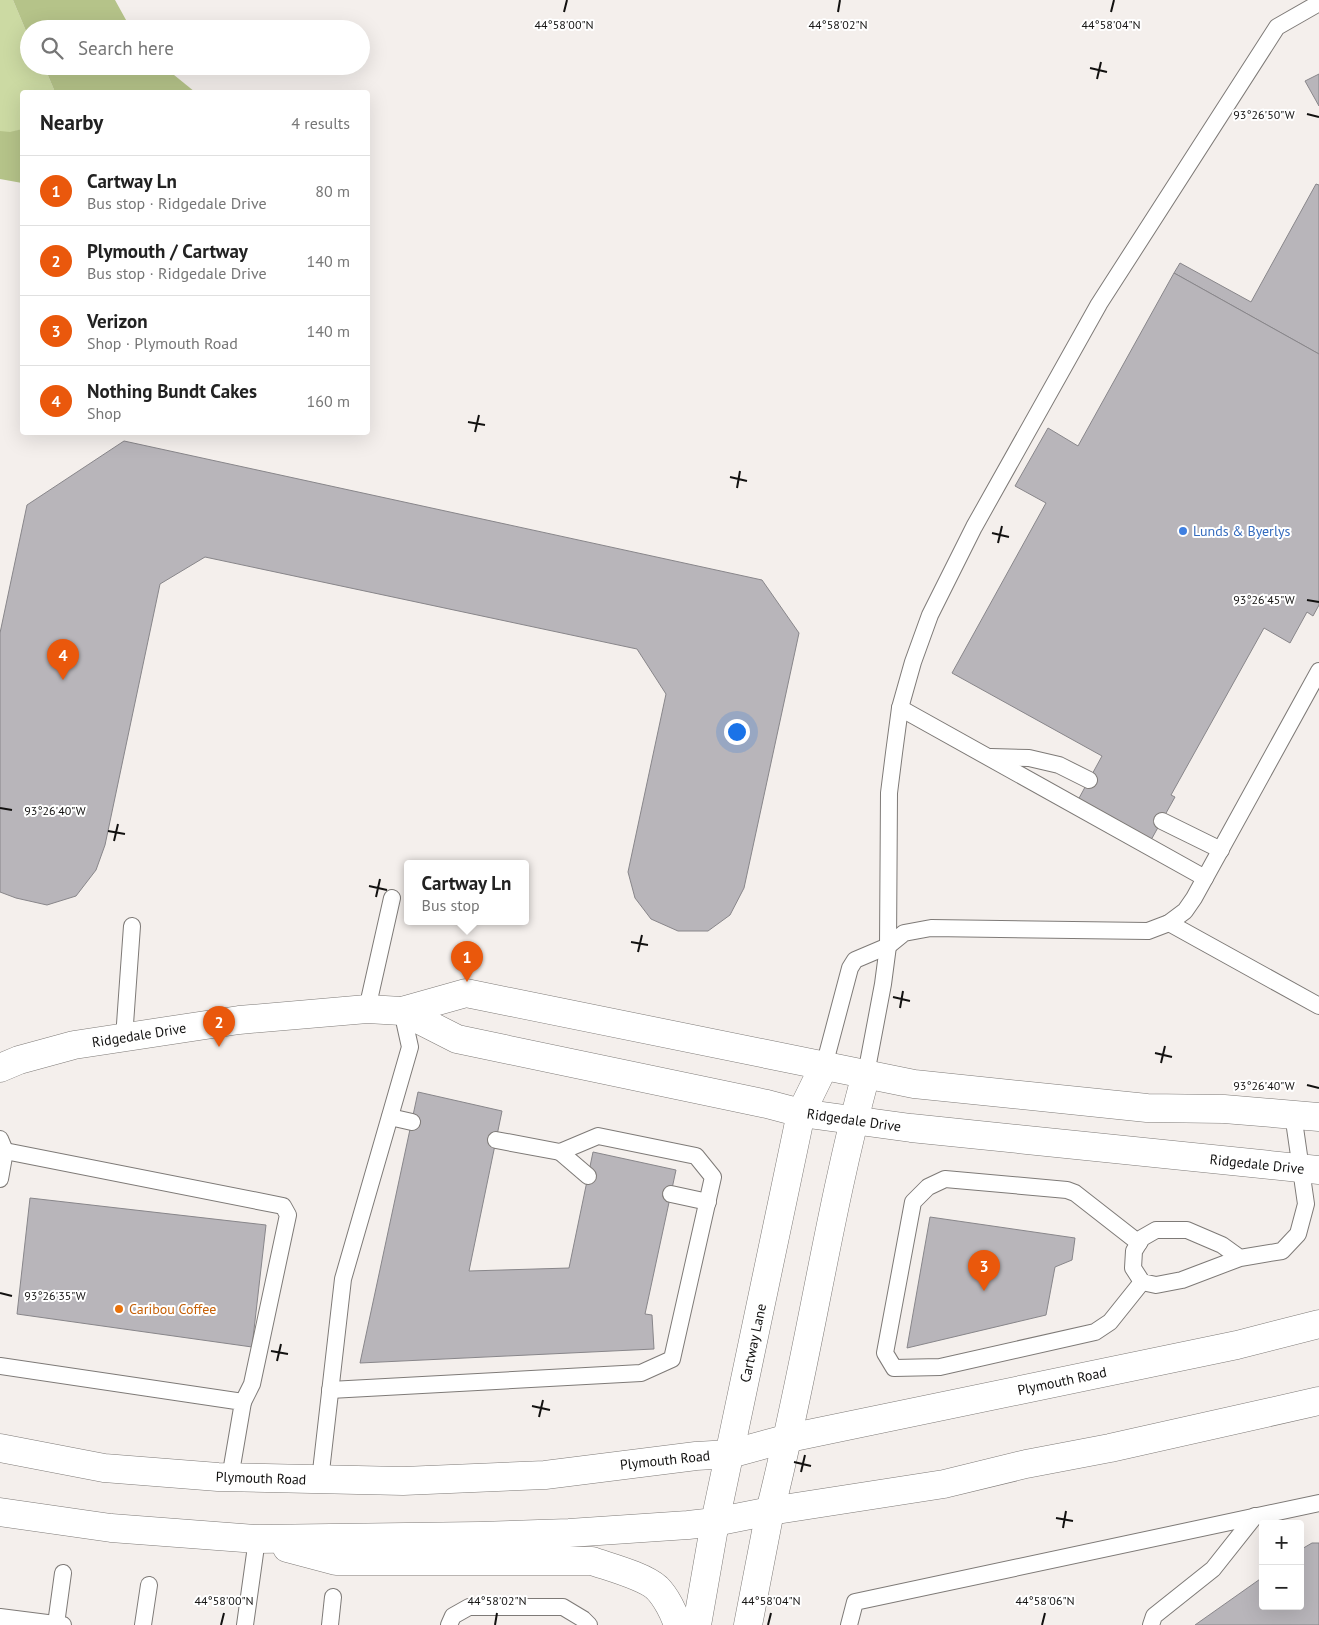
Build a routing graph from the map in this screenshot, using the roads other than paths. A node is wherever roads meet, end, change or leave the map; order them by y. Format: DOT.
graph roads {
  1 [pos="1319,3"];
  2 [pos="1319,671"];
  3 [pos="900,708"];
  4 [pos="988,757"];
  5 [pos="1089,780"];
  6 [pos="1162,821"];
  7 [pos="1221,850"];
  8 [pos="1205,878"];
  9 [pos="392,898"];
  10 [pos="1170,923"];
  11 [pos="132,926"];
  12 [pos="888,946"];
  13 [pos="1319,1006"];
  14 [pos="367,1010"];
  15 [pos="402,1011"];
  16 [pos="124,1038"];
  17 [pos="824,1066"];
  18 [pos="0,1068"];
  19 [pos="866,1074"];
  20 [pos="801,1113"];
  21 [pos="1306,1116"];
  22 [pos="390,1117"];
  23 [pos="853,1121"];
  24 [pos="412,1122"];
  25 [pos="496,1140"];
  26 [pos="2,1145"];
  27 [pos="560,1152"];
  28 [pos="1310,1169"];
  29 [pos="588,1176"];
  30 [pos="0,1179"];
  31 [pos="671,1194"];
  32 [pos="708,1202"];
  33 [pos="1139,1244"];
  34 [pos="1240,1258"];
  35 [pos="1142,1282"];
  36 [pos="1319,1324"];
  37 [pos="0,1366"];
  38 [pos="330,1390"];
  39 [pos="1319,1401"];
  40 [pos="243,1402"];
  41 [pos="788,1438"];
  42 [pos="0,1448"];
  43 [pos="730,1454"];
  44 [pos="230,1478"];
  45 [pos="320,1480"];
  46 [pos="1319,1503"];
  47 [pos="770,1511"];
  48 [pos="0,1512"];
  49 [pos="1255,1516"];
  50 [pos="715,1522"];
  51 [pos="257,1539"];
  52 [pos="63,1573"];
  53 [pos="149,1585"];
  54 [pos="333,1597"];
  55 [pos="0,1617"];
  56 [pos="60,1625"];
  57 [pos="143,1625"];
  58 [pos="245,1625"];
  59 [pos="330,1625"];
  60 [pos="448,1625"];
  61 [pos="589,1625"];
  62 [pos="678,1625"];
  63 [pos="697,1625"];
  64 [pos="748,1625"];
  65 [pos="849,1625"];
  66 [pos="1151,1625"];
  1 -- 3 [label="lane"];
  2 -- 7 [label="lane"];
  3 -- 4 [label="lane"];
  3 -- 12 [label="lane"];
  4 -- 5 [label="lane"];
  4 -- 8 [label="lane"];
  6 -- 7 [label="lane"];
  7 -- 8 [label="lane"];
  8 -- 10 [label="lane"];
  9 -- 14 [label="lane"];
  10 -- 12 [label="lane"];
  10 -- 13 [label="lane"];
  11 -- 16 [label="lane"];
  12 -- 17 [label="lane"];
  12 -- 19 [label="lane"];
  14 -- 15 [label="street, Ridgedale Drive"];
  14 -- 16 [label="street, Ridgedale Drive"];
  15 -- 17 [label="street, Ridgedale Drive"];
  15 -- 20 [label="street, Ridgedale Drive"];
  15 -- 22 [label="lane"];
  16 -- 18 [label="street, Ridgedale Drive"];
  17 -- 19 [label="street, Ridgedale Drive"];
  17 -- 20 [label="street, Cartway Lane"];
  19 -- 21 [label="street, Ridgedale Drive"];
  19 -- 23 [label="street"];
  20 -- 23 [label="street, Ridgedale Drive"];
  20 -- 43 [label="street, Cartway Lane"];
  21 -- 28 [label="lane"];
  22 -- 24 [label="lane"];
  22 -- 38 [label="lane"];
  23 -- 28 [label="street, Ridgedale Drive"];
  23 -- 41 [label="street"];
  25 -- 27 [label="lane"];
  26 -- 30 [label="lane"];
  26 -- 40 [label="lane"];
  27 -- 29 [label="lane"];
  27 -- 32 [label="lane"];
  28 -- 34 [label="lane"];
  31 -- 32 [label="lane"];
  32 -- 38 [label="lane"];
  33 -- 34 [label="lane"];
  33 -- 35 [label="lane"];
  33 -- 35 [label="lane"];
  34 -- 35 [label="lane"];
  36 -- 41 [label="street, Plymouth Road"];
  37 -- 40 [label="lane"];
  38 -- 45 [label="lane"];
  39 -- 47 [label="street"];
  40 -- 44 [label="lane"];
  41 -- 43 [label="street, Plymouth Road"];
  41 -- 47 [label="street"];
  42 -- 44 [label="street, Plymouth Road"];
  43 -- 45 [label="street, Plymouth Road"];
  43 -- 50 [label="street, Cartway Lane"];
  44 -- 45 [label="street, Plymouth Road"];
  46 -- 49 [label="lane"];
  47 -- 50 [label="street"];
  47 -- 64 [label="street"];
  48 -- 51 [label="street"];
  49 -- 65 [label="lane"];
  49 -- 66 [label="lane"];
  50 -- 51 [label="street"];
  50 -- 63 [label="street, Cartway Lane"];
  51 -- 58 [label="lane"];
  51 -- 62 [label="street"];
  52 -- 56 [label="lane"];
  53 -- 57 [label="lane"];
  54 -- 59 [label="lane"];
  55 -- 56 [label="lane"];
  60 -- 61 [label="lane"];
}
